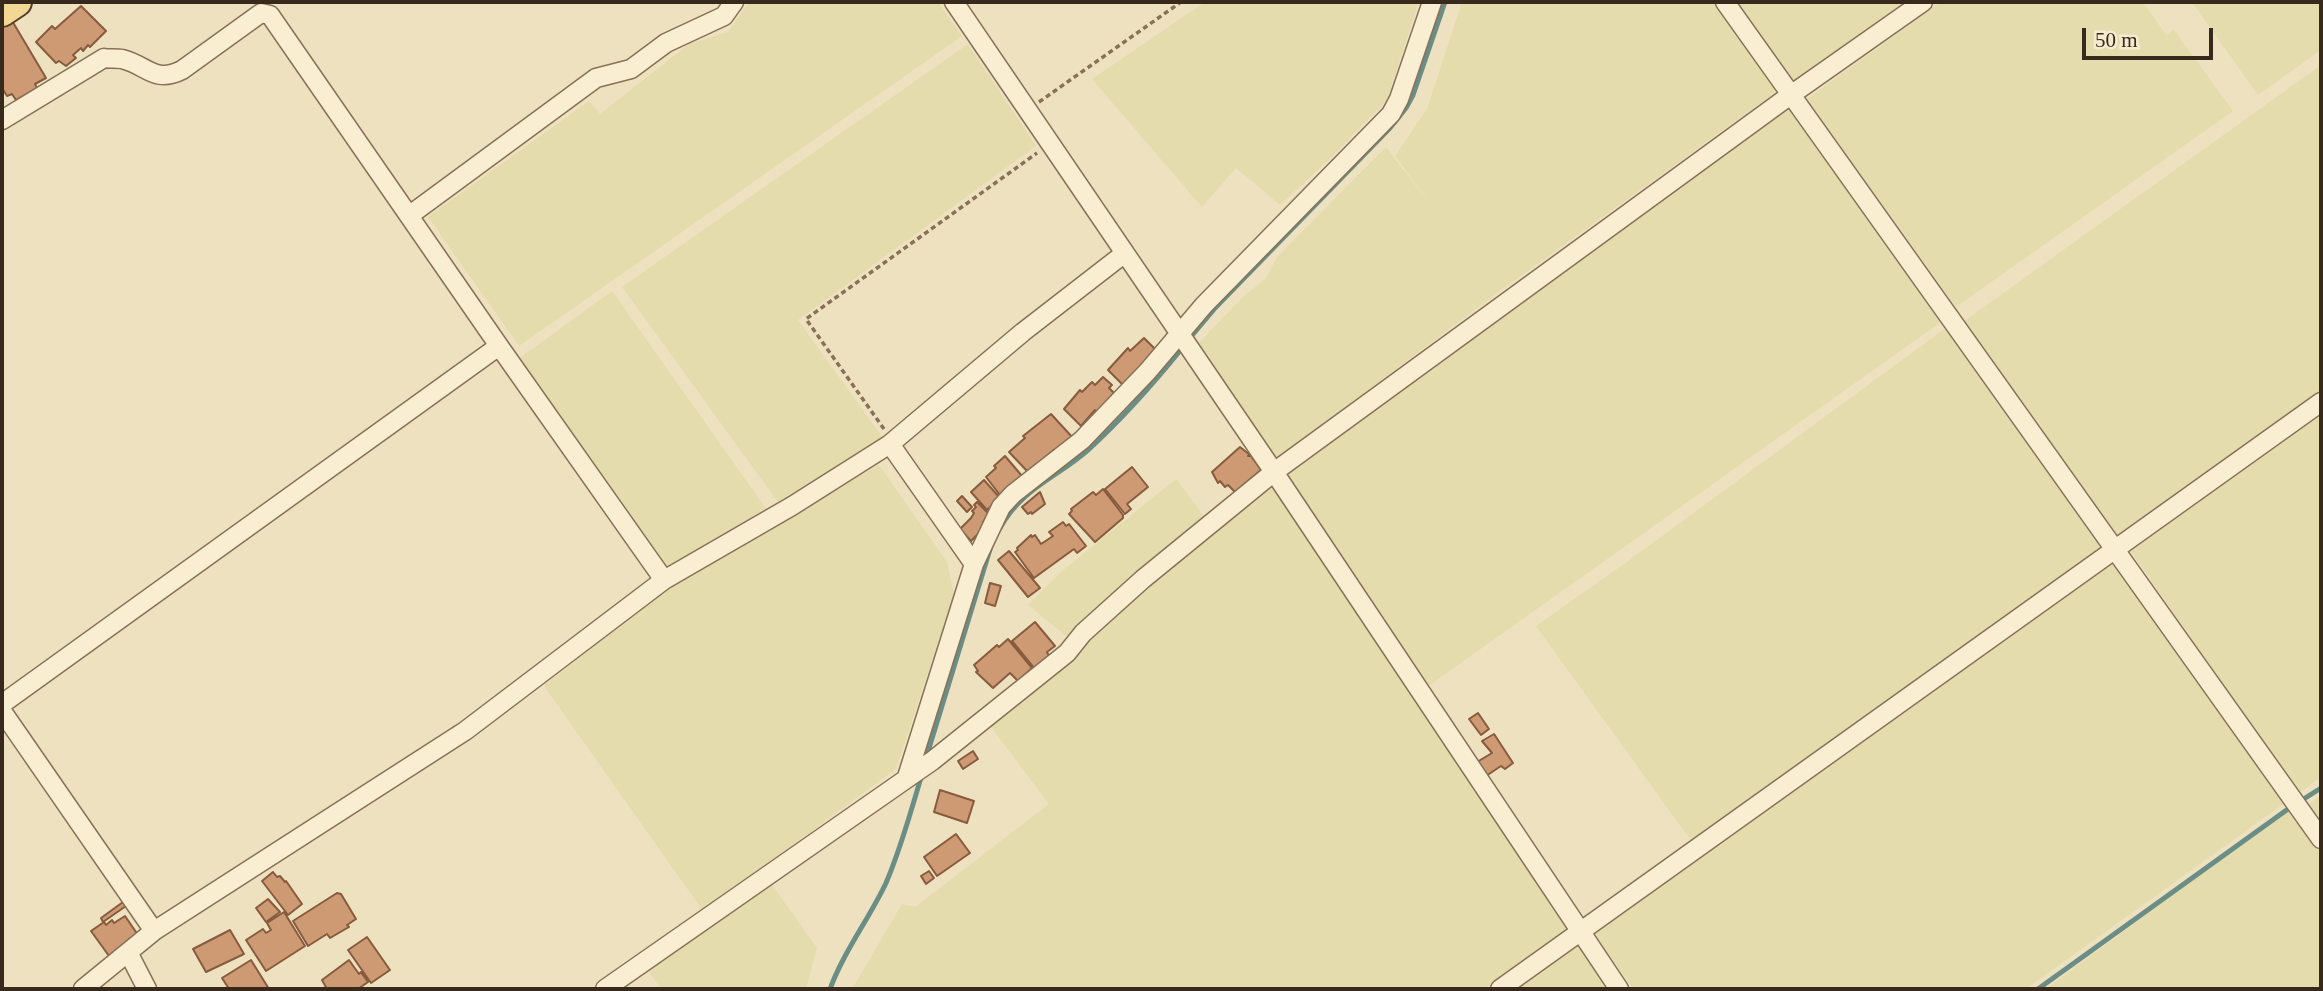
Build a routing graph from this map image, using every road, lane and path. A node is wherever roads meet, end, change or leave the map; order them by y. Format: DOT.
graph roads {
  1 [pos="17,2"];
  2 [pos="734,2"];
  3 [pos="954,2"];
  4 [pos="1181,2"];
  5 [pos="1432,2"];
  6 [pos="1726,2"];
  7 [pos="1923,2"];
  8 [pos="2,12"];
  9 [pos="1791,94"];
  10 [pos="1028,110"];
  11 [pos="2,120"];
  12 [pos="1051,144"];
  13 [pos="410,215"];
  14 [pos="1125,253"];
  15 [pos="1184,340"];
  16 [pos="499,346"];
  17 [pos="2321,402"];
  18 [pos="890,444"];
  19 [pos="1274,472"];
  20 [pos="2116,549"];
  21 [pos="974,564"];
  22 [pos="664,580"];
  23 [pos="2,704"];
  24 [pos="5,723"];
  25 [pos="911,775"];
  26 [pos="2321,839"];
  27 [pos="154,931"];
  28 [pos="1580,933"];
  29 [pos="129,954"];
  30 [pos="83,989"];
  31 [pos="147,989"];
  32 [pos="605,989"];
  33 [pos="1500,989"];
  34 [pos="1619,989"];
  1 -- 8 [label="main road"];
  2 -- 13 [label="street"];
  3 -- 10 [label="street"];
  4 -- 10 [label="path"];
  5 -- 15 [label="street"];
  6 -- 9 [label="street"];
  7 -- 9 [label="street"];
  9 -- 19 [label="street"];
  9 -- 20 [label="street"];
  10 -- 12 [label="street"];
  11 -- 13 [label="street"];
  12 -- 14 [label="street"];
  12 -- 18 [label="path"];
  13 -- 16 [label="street"];
  14 -- 15 [label="street"];
  14 -- 18 [label="street"];
  15 -- 19 [label="street"];
  15 -- 21 [label="street"];
  16 -- 22 [label="street"];
  16 -- 23 [label="street"];
  17 -- 20 [label="street"];
  18 -- 21 [label="street"];
  18 -- 22 [label="street"];
  19 -- 25 [label="street"];
  19 -- 28 [label="street"];
  20 -- 26 [label="street"];
  20 -- 28 [label="street"];
  21 -- 25 [label="street"];
  22 -- 27 [label="street"];
  24 -- 27 [label="street"];
  25 -- 32 [label="street"];
  27 -- 29 [label="street"];
  28 -- 33 [label="street"];
  28 -- 34 [label="street"];
  29 -- 30 [label="street"];
  29 -- 31 [label="street"];
}
